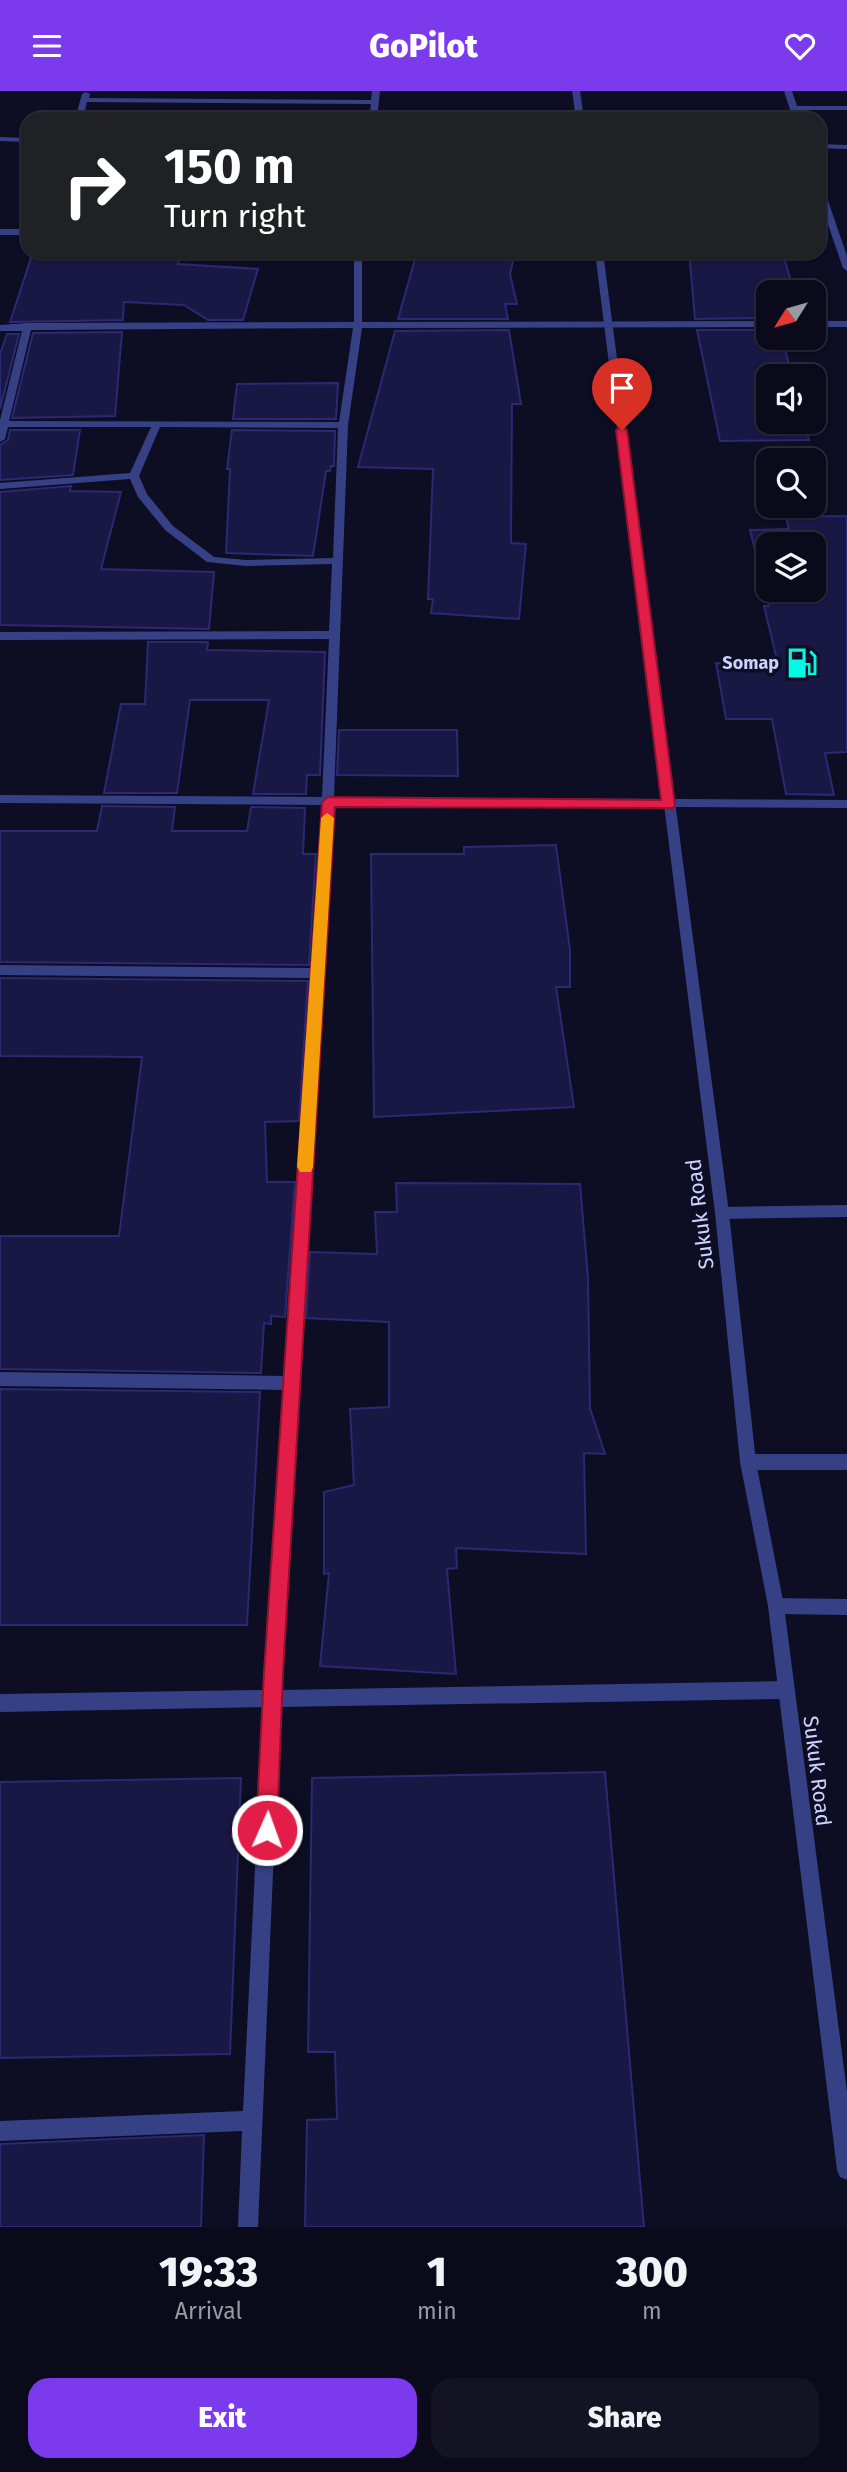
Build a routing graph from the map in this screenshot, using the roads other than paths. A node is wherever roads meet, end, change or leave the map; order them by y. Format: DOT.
graph roads {
  1 [pos="376,91"];
  2 [pos="576,91"];
  3 [pos="788,91"];
  4 [pos="86,95"];
  5 [pos="376,102"];
  6 [pos="793,108"];
  7 [pos="847,108"];
  8 [pos="81,112"];
  9 [pos="374,112"];
  10 [pos="579,112"];
  11 [pos="794,112"];
  12 [pos="0,139"];
  13 [pos="21,140"];
  14 [pos="826,146"];
  15 [pos="847,146"];
  16 [pos="826,208"];
  17 [pos="0,232"];
  18 [pos="21,233"];
  19 [pos="836,239"];
  20 [pos="847,239"];
  21 [pos="358,259"];
  22 [pos="600,259"];
  23 [pos="847,268"];
  24 [pos="609,323"];
  25 [pos="756,324"];
  26 [pos="826,324"];
  27 [pos="847,324"];
  28 [pos="358,325"];
  29 [pos="27,326"];
  30 [pos="0,328"];
  31 [pos="4,424"];
  32 [pos="343,425"];
  33 [pos="156,426"];
  34 [pos="0,439"];
  35 [pos="134,476"];
  36 [pos="0,485"];
  37 [pos="338,561"];
  38 [pos="335,635"];
  39 [pos="0,636"];
  40 [pos="0,799"];
  41 [pos="328,802"];
  42 [pos="847,804"];
  43 [pos="668,805"];
  44 [pos="0,969"];
  45 [pos="318,973"];
  46 [pos="847,1211"];
  47 [pos="722,1213"];
  48 [pos="0,1379"];
  49 [pos="292,1383"];
  50 [pos="748,1462"];
  51 [pos="847,1462"];
  52 [pos="776,1606"];
  53 [pos="847,1607"];
  54 [pos="785,1690"];
  55 [pos="272,1698"];
  56 [pos="0,1703"];
  57 [pos="254,2120"];
  58 [pos="0,2131"];
  59 [pos="847,2170"];
  60 [pos="248,2227"];
  1 -- 5 [label="street"];
  2 -- 10 [label="street"];
  3 -- 6 [label="street"];
  4 -- 5 [label="street"];
  4 -- 8 [label="street"];
  5 -- 9 [label="street"];
  6 -- 7 [label="street"];
  6 -- 11 [label="street"];
  12 -- 13 [label="street"];
  14 -- 15 [label="street"];
  16 -- 19 [label="street"];
  17 -- 18 [label="street"];
  19 -- 20 [label="street"];
  19 -- 23 [label="street"];
  21 -- 28 [label="street"];
  22 -- 24 [label="street, Sukuk Road"];
  24 -- 25 [label="street"];
  24 -- 28 [label="street"];
  24 -- 43 [label="street, Sukuk Road"];
  26 -- 27 [label="street"];
  28 -- 29 [label="street"];
  28 -- 32 [label="street"];
  29 -- 30 [label="street"];
  29 -- 31 [label="street"];
  31 -- 33 [label="street"];
  31 -- 34 [label="street"];
  32 -- 33 [label="street"];
  32 -- 37 [label="street"];
  33 -- 35 [label="street"];
  35 -- 36 [label="street"];
  35 -- 37 [label="street"];
  37 -- 38 [label="street"];
  38 -- 39 [label="street"];
  38 -- 41 [label="street"];
  40 -- 41 [label="street"];
  41 -- 43 [label="street"];
  41 -- 45 [label="street"];
  42 -- 43 [label="street"];
  43 -- 47 [label="street, Sukuk Road"];
  44 -- 45 [label="street"];
  45 -- 49 [label="street"];
  46 -- 47 [label="street"];
  47 -- 50 [label="street, Sukuk Road"];
  48 -- 49 [label="street"];
  49 -- 55 [label="street"];
  50 -- 51 [label="street"];
  50 -- 52 [label="street, Sukuk Road"];
  52 -- 53 [label="street"];
  52 -- 54 [label="street, Sukuk Road"];
  54 -- 55 [label="street"];
  54 -- 59 [label="street, Sukuk Road"];
  55 -- 56 [label="street"];
  55 -- 57 [label="street"];
  57 -- 58 [label="street"];
  57 -- 60 [label="street"];
}
